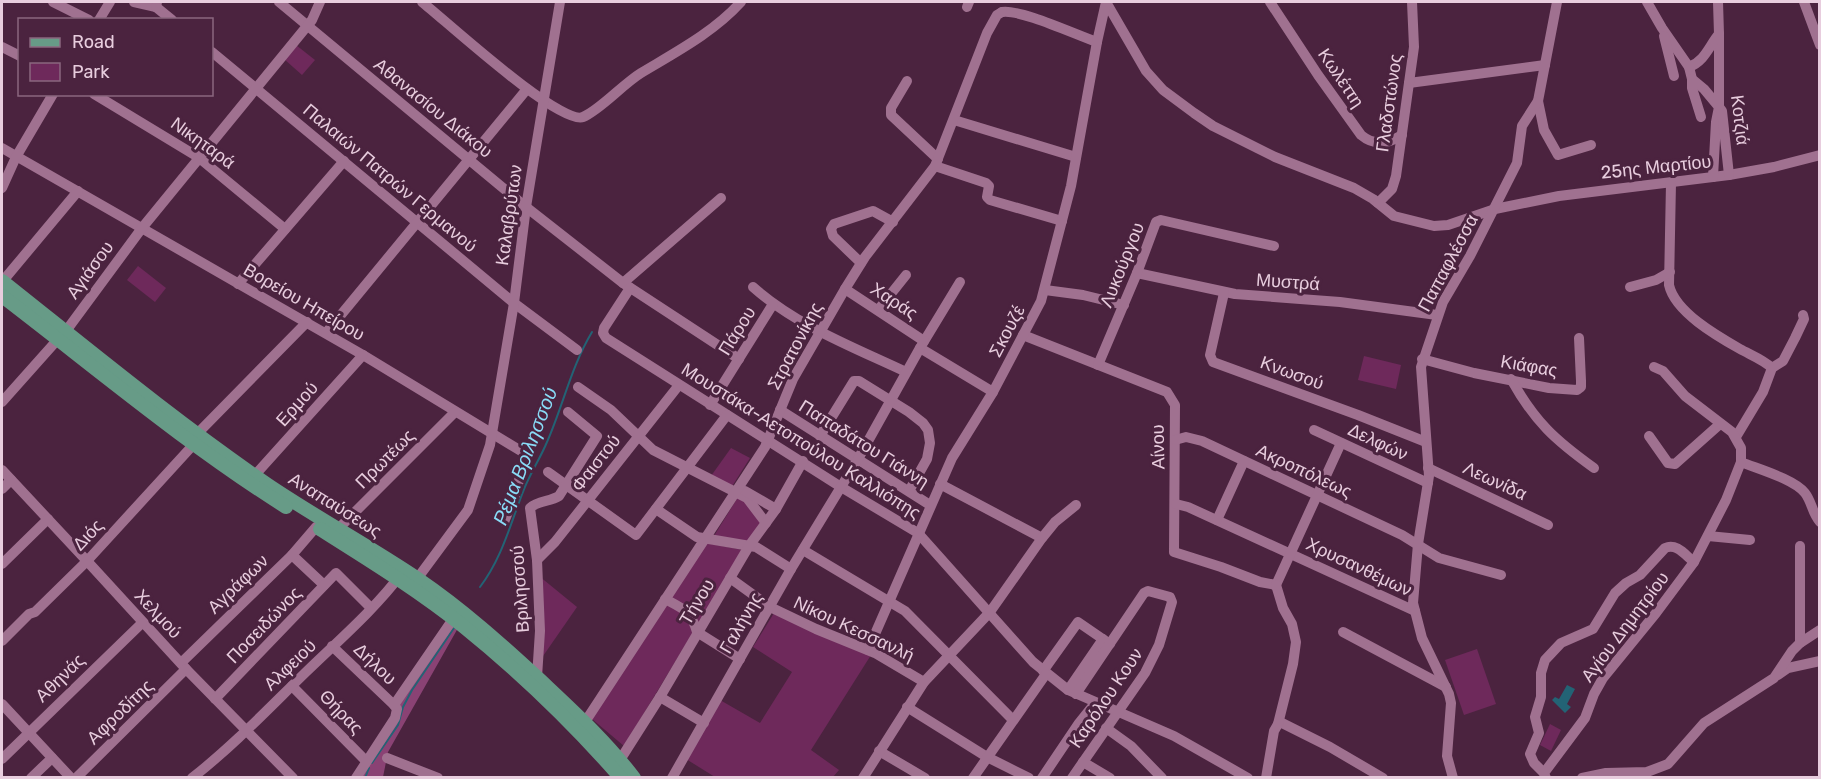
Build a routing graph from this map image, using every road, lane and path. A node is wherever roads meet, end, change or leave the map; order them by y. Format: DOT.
graph roads {
  1 [pos="53,2"];
  2 [pos="110,2"];
  3 [pos="134,2"];
  4 [pos="279,2"];
  5 [pos="320,2"];
  6 [pos="422,2"];
  7 [pos="560,2"];
  8 [pos="741,2"];
  9 [pos="1106,2"];
  10 [pos="1270,2"];
  11 [pos="1412,2"];
  12 [pos="1557,2"];
  13 [pos="1647,2"];
  14 [pos="1718,2"];
  15 [pos="1804,2"];
  16 [pos="157,4"];
  17 [pos="1001,7"];
  18 [pos="85,18"];
  19 [pos="100,18"];
  20 [pos="170,18"];
  21 [pos="307,26"];
  22 [pos="1662,28"];
  23 [pos="1719,34"];
  24 [pos="1097,42"];
  25 [pos="1820,45"];
  26 [pos="2,47"];
  27 [pos="213,52"];
  28 [pos="18,55"];
  29 [pos="1545,64"];
  30 [pos="1689,67"];
  31 [pos="1674,76"];
  32 [pos="1692,79"];
  33 [pos="907,81"];
  34 [pos="1409,83"];
  35 [pos="257,88"];
  36 [pos="527,89"];
  37 [pos="52,96"];
  38 [pos="97,96"];
  39 [pos="1538,100"];
  40 [pos="544,102"];
  41 [pos="1719,107"];
  42 [pos="1701,117"];
  43 [pos="954,120"];
  44 [pos="1402,135"];
  45 [pos="1591,145"];
  46 [pos="2,148"];
  47 [pos="1820,154"];
  48 [pos="16,157"];
  49 [pos="198,157"];
  50 [pos="1076,157"];
  51 [pos="471,159"];
  52 [pos="344,161"];
  53 [pos="936,163"];
  54 [pos="1729,175"];
  55 [pos="1713,177"];
  56 [pos="1671,183"];
  57 [pos="2,188"];
  58 [pos="78,191"];
  59 [pos="721,198"];
  60 [pos="1378,203"];
  61 [pos="526,207"];
  62 [pos="1495,208"];
  63 [pos="1062,221"];
  64 [pos="417,222"];
  65 [pos="892,222"];
  66 [pos="142,228"];
  67 [pos="285,229"];
  68 [pos="1274,246"];
  69 [pos="861,263"];
  70 [pos="1670,272"];
  71 [pos="1137,273"];
  72 [pos="906,275"];
  73 [pos="2,281"];
  74 [pos="960,282"];
  75 [pos="238,284"];
  76 [pos="626,285"];
  77 [pos="753,287"];
  78 [pos="1630,287"];
  79 [pos="845,289"];
  80 [pos="1045,290"];
  81 [pos="1224,293"];
  82 [pos="2,296"];
  83 [pos="514,303"];
  84 [pos="773,304"];
  85 [pos="1124,305"];
  86 [pos="878,310"];
  87 [pos="1437,315"];
  88 [pos="1803,315"];
  89 [pos="307,322"];
  90 [pos="820,332"];
  91 [pos="326,333"];
  92 [pos="62,335"];
  93 [pos="1023,335"];
  94 [pos="1579,338"];
  95 [pos="922,344"];
  96 [pos="577,350"];
  97 [pos="363,355"];
  98 [pos="739,359"];
  99 [pos="1422,359"];
  100 [pos="1098,364"];
  101 [pos="1654,367"];
  102 [pos="1772,368"];
  103 [pos="906,372"];
  104 [pos="1511,379"];
  105 [pos="679,385"];
  106 [pos="578,387"];
  107 [pos="993,392"];
  108 [pos="890,401"];
  109 [pos="2,402"];
  110 [pos="710,405"];
  111 [pos="780,410"];
  112 [pos="455,412"];
  113 [pos="568,412"];
  114 [pos="727,415"];
  115 [pos="1720,424"];
  116 [pos="1314,430"];
  117 [pos="493,434"];
  118 [pos="820,436"];
  119 [pos="1649,436"];
  120 [pos="638,437"];
  121 [pos="1736,437"];
  122 [pos="196,439"];
  123 [pos="769,440"];
  124 [pos="1175,440"];
  125 [pos="1341,442"];
  126 [pos="1425,442"];
  127 [pos="858,459"];
  128 [pos="803,461"];
  129 [pos="1244,461"];
  130 [pos="1741,462"];
  131 [pos="687,467"];
  132 [pos="1428,468"];
  133 [pos="1594,468"];
  134 [pos="2,470"];
  135 [pos="548,472"];
  136 [pos="255,475"];
  137 [pos="11,480"];
  138 [pos="1428,483"];
  139 [pos="940,484"];
  140 [pos="567,486"];
  141 [pos="841,487"];
  142 [pos="2,489"];
  143 [pos="734,492"];
  144 [pos="909,492"];
  145 [pos="1316,495"];
  146 [pos="587,500"];
  147 [pos="1176,504"];
  148 [pos="930,505"];
  149 [pos="1076,505"];
  150 [pos="656,509"];
  151 [pos="776,509"];
  152 [pos="48,519"];
  153 [pos="1217,520"];
  154 [pos="504,522"];
  155 [pos="1820,522"];
  156 [pos="766,523"];
  157 [pos="1548,525"];
  158 [pos="316,527"];
  159 [pos="338,529"];
  160 [pos="918,532"];
  161 [pos="1708,536"];
  162 [pos="1042,538"];
  163 [pos="703,539"];
  164 [pos="1750,540"];
  165 [pos="1418,544"];
  166 [pos="749,546"];
  167 [pos="1800,546"];
  168 [pos="803,549"];
  169 [pos="1290,552"];
  170 [pos="292,555"];
  171 [pos="537,560"];
  172 [pos="87,561"];
  173 [pos="1694,562"];
  174 [pos="2,564"];
  175 [pos="791,569"];
  176 [pos="1501,575"];
  177 [pos="730,578"];
  178 [pos="407,579"];
  179 [pos="324,585"];
  180 [pos="1276,585"];
  181 [pos="665,600"];
  182 [pos="889,601"];
  183 [pos="771,607"];
  184 [pos="371,608"];
  185 [pos="1414,611"];
  186 [pos="990,612"];
  187 [pos="453,619"];
  188 [pos="142,623"];
  189 [pos="1820,630"];
  190 [pos="697,632"];
  191 [pos="1343,632"];
  192 [pos="2,641"];
  193 [pos="1107,641"];
  194 [pos="1800,643"];
  195 [pos="332,646"];
  196 [pos="868,650"];
  197 [pos="947,655"];
  198 [pos="740,659"];
  199 [pos="1820,661"];
  200 [pos="184,666"];
  201 [pos="1044,673"];
  202 [pos="1774,678"];
  203 [pos="529,682"];
  204 [pos="924,682"];
  205 [pos="292,686"];
  206 [pos="1446,687"];
  207 [pos="1072,692"];
  208 [pos="660,697"];
  209 [pos="215,699"];
  210 [pos="1095,703"];
  211 [pos="2,704"];
  212 [pos="394,705"];
  213 [pos="907,707"];
  214 [pos="1118,713"];
  215 [pos="1013,720"];
  216 [pos="585,722"];
  217 [pos="704,723"];
  218 [pos="1278,724"];
  219 [pos="1106,728"];
  220 [pos="246,731"];
  221 [pos="28,732"];
  222 [pos="879,751"];
  223 [pos="987,757"];
  224 [pos="52,758"];
  225 [pos="387,758"];
  226 [pos="2,759"];
  227 [pos="620,760"];
  228 [pos="366,762"];
  229 [pos="1083,762"];
  230 [pos="1369,774"];
  231 [pos="1545,775"];
  232 [pos="628,776"];
  233 [pos="31,777"];
  234 [pos="71,777"];
  235 [pos="76,777"];
  236 [pos="192,777"];
  237 [pos="293,777"];
  238 [pos="356,777"];
  239 [pos="438,777"];
  240 [pos="672,777"];
  241 [pos="863,777"];
  242 [pos="925,777"];
  243 [pos="973,777"];
  244 [pos="1029,777"];
  245 [pos="1042,777"];
  246 [pos="1072,777"];
  247 [pos="1110,777"];
  248 [pos="1162,777"];
  249 [pos="1248,777"];
  250 [pos="1266,777"];
  251 [pos="1383,777"];
  252 [pos="1453,777"];
  253 [pos="1582,777"];
  1 -- 18 [label="street"];
  2 -- 19 [label="street"];
  3 -- 16 [label="street"];
  4 -- 21 [label="street, Αθανασίου Διάκου"];
  5 -- 21 [label="street, Αγιάσου"];
  6 -- 36 [label="street"];
  7 -- 40 [label="street, Καλαβρύτων"];
  8 -- 40 [label="street"];
  9 -- 24 [label="street, Σκουζέ"];
  9 -- 60 [label="street, Σκουζέ"];
  10 -- 44 [label="street, Κωλέττη"];
  11 -- 34 [label="street, Γλαδστώνος"];
  12 -- 29 [label="street, Παπαφλέσσα"];
  13 -- 22 [label="street"];
  14 -- 23 [label="street, Κοτζιά"];
  15 -- 25 [label="street"];
  16 -- 20 [label="street"];
  17 -- 24 [label="street"];
  17 -- 43 [label="street, Στρατονίκης"];
  21 -- 35 [label="street, Αγιάσου"];
  21 -- 51 [label="street, Αθανασίου Διάκου"];
  22 -- 30 [label="street"];
  22 -- 31 [label="street"];
  23 -- 30 [label="street"];
  23 -- 41 [label="street, Κοτζιά"];
  24 -- 50 [label="street, Σκουζέ"];
  26 -- 28 [label="street"];
  27 -- 35 [label="street, Παλαιών Πατρών Γερμανού"];
  29 -- 34 [label="street"];
  29 -- 39 [label="street, Παπαφλέσσα"];
  30 -- 32 [label="street"];
  32 -- 41 [label="street"];
  32 -- 42 [label="street"];
  33 -- 53 [label="street"];
  34 -- 44 [label="street, Γλαδστώνος"];
  35 -- 49 [label="street, Αγιάσου"];
  35 -- 52 [label="street, Παλαιών Πατρών Γερμανού"];
  36 -- 40 [label="street"];
  36 -- 51 [label="street"];
  37 -- 48 [label="street"];
  38 -- 49 [label="street, Νικηταρά"];
  39 -- 45 [label="street"];
  39 -- 62 [label="street, Παπαφλέσσα"];
  40 -- 61 [label="street, Καλαβρύτων"];
  41 -- 54 [label="street, Κοτζιά"];
  41 -- 55 [label="street"];
  43 -- 50 [label="street"];
  43 -- 53 [label="street, Στρατονίκης"];
  44 -- 60 [label="street, Γλαδστώνος"];
  46 -- 48 [label="street, Βορείου Ηπείρου"];
  47 -- 54 [label="street, 25ης Μαρτίου"];
  48 -- 57 [label="street"];
  48 -- 58 [label="street, Βορείου Ηπείρου"];
  49 -- 66 [label="street, Αγιάσου"];
  49 -- 67 [label="street, Νικηταρά"];
  50 -- 63 [label="street, Σκουζέ"];
  51 -- 61 [label="street, Αθανασίου Διάκου"];
  51 -- 64 [label="street"];
  52 -- 64 [label="street, Παλαιών Πατρών Γερμανού"];
  52 -- 67 [label="street"];
  53 -- 63 [label="street"];
  53 -- 65 [label="street, Στρατονίκης"];
  54 -- 55 [label="street, 25ης Μαρτίου"];
  55 -- 56 [label="street, 25ης Μαρτίου"];
  56 -- 62 [label="street, 25ης Μαρτίου"];
  56 -- 70 [label="street"];
  58 -- 66 [label="street, Βορείου Ηπείρου"];
  58 -- 73 [label="street"];
  59 -- 76 [label="street"];
  60 -- 62 [label="street, Σκουζέ"];
  61 -- 76 [label="street, Αθανασίου Διάκου"];
  61 -- 83 [label="street, Καλαβρύτων"];
  62 -- 87 [label="street, Παπαφλέσσα"];
  63 -- 80 [label="street, Σκουζέ"];
  64 -- 83 [label="street, Παλαιών Πατρών Γερμανού"];
  64 -- 91 [label="street"];
  65 -- 69 [label="street, Στρατονίκης"];
  65 -- 69 [label="street"];
  66 -- 75 [label="street, Βορείου Ηπείρου"];
  66 -- 92 [label="street, Αγιάσου"];
  67 -- 75 [label="street"];
  68 -- 71 [label="street, Λυκούργου"];
  69 -- 79 [label="street, Στρατονίκης"];
  70 -- 78 [label="street"];
  70 -- 102 [label="street"];
  71 -- 81 [label="street, Μυστρά"];
  71 -- 85 [label="street, Λυκούργου"];
  72 -- 86 [label="street"];
  73 -- 92 [label="main road, Αναπαύσεως"];
  74 -- 95 [label="street"];
  75 -- 89 [label="street, Βορείου Ηπείρου"];
  76 -- 98 [label="street, Αθανασίου Διάκου"];
  76 -- 105 [label="street, Μουστάκα-Αετοπούλου Καλλιόπης"];
  77 -- 84 [label="street"];
  79 -- 86 [label="street, Χαράς"];
  79 -- 90 [label="street, Στρατονίκης"];
  80 -- 85 [label="street"];
  80 -- 93 [label="street, Σκουζέ"];
  81 -- 87 [label="street, Μυστρά"];
  81 -- 126 [label="street, Κνωσού"];
  82 -- 92 [label="main road, Αναπαύσεως"];
  83 -- 96 [label="street, Παλαιών Πατρών Γερμανού"];
  83 -- 117 [label="street, Καλαβρύτων"];
  84 -- 90 [label="street"];
  84 -- 98 [label="street, Πάρου"];
  85 -- 100 [label="street, Λυκούργου"];
  86 -- 95 [label="street, Χαράς"];
  87 -- 99 [label="street, Παπαφλέσσα"];
  88 -- 102 [label="street"];
  89 -- 91 [label="street, Βορείου Ηπείρου"];
  89 -- 122 [label="street, Διός"];
  90 -- 103 [label="street"];
  90 -- 111 [label="street, Στρατονίκης"];
  91 -- 97 [label="street, Βορείου Ηπείρου"];
  92 -- 109 [label="street, Αγιάσου"];
  92 -- 122 [label="main road, Αναπαύσεως"];
  93 -- 100 [label="street, Αίνου"];
  93 -- 107 [label="street, Σκουζέ"];
  94 -- 104 [label="street, Κιάφας"];
  95 -- 103 [label="street, Γαλήνης"];
  95 -- 107 [label="street, Χαράς"];
  97 -- 112 [label="street, Βορείου Ηπείρου"];
  97 -- 136 [label="street, Ερμού"];
  98 -- 110 [label="street, Πάρου"];
  99 -- 104 [label="street, Κιάφας"];
  99 -- 126 [label="street, Παπαφλέσσα"];
  100 -- 124 [label="street, Αίνου"];
  101 -- 115 [label="street"];
  102 -- 121 [label="street"];
  103 -- 108 [label="street, Γαλήνης"];
  104 -- 133 [label="street"];
  105 -- 110 [label="street, Μουστάκα-Αετοπούλου Καλλιόπης"];
  105 -- 120 [label="street, Φαιστού"];
  106 -- 120 [label="street"];
  107 -- 139 [label="street, Σκουζέ"];
  108 -- 118 [label="street"];
  108 -- 127 [label="street, Γαλήνης"];
  108 -- 144 [label="street"];
  110 -- 114 [label="street, Μουστάκα-Αετοπούλου Καλλιόπης"];
  111 -- 118 [label="street, Παπαδάτου Γιάννη"];
  111 -- 123 [label="street, Στρατονίκης"];
  112 -- 117 [label="street, Βορείου Ηπείρου"];
  112 -- 159 [label="street, Πρωτέως"];
  113 -- 140 [label="street"];
  114 -- 123 [label="street, Μουστάκα-Αετοπούλου Καλλιόπης"];
  114 -- 131 [label="street"];
  115 -- 119 [label="street"];
  115 -- 121 [label="street"];
  116 -- 125 [label="street, Δελφών"];
  117 -- 154 [label="street, Βορείου Ηπείρου"];
  117 -- 178 [label="street, Αλφειού"];
  118 -- 127 [label="street, Παπαδάτου Γιάννη"];
  120 -- 131 [label="street"];
  120 -- 146 [label="street, Φαιστού"];
  121 -- 130 [label="street"];
  122 -- 136 [label="main road, Αναπαύσεως"];
  122 -- 158 [label="main road, Αναπαύσεως"];
  122 -- 172 [label="street, Διός"];
  123 -- 128 [label="street, Μουστάκα-Αετοπούλου Καλλιόπης"];
  123 -- 143 [label="street, Στρατονίκης"];
  124 -- 129 [label="street, Ακροπόλεως"];
  124 -- 147 [label="street, Αίνου"];
  125 -- 138 [label="street, Δελφών"];
  125 -- 145 [label="street"];
  126 -- 132 [label="street, Παπαφλέσσα"];
  127 -- 141 [label="street, Γαλήνης"];
  127 -- 144 [label="street, Παπαδάτου Γιάννη"];
  128 -- 141 [label="street, Μουστάκα-Αετοπούλου Καλλιόπης"];
  128 -- 151 [label="street, Τήνου"];
  129 -- 145 [label="street, Ακροπόλεως"];
  129 -- 153 [label="street"];
  130 -- 155 [label="street"];
  130 -- 161 [label="street, Αγίου Δημητρίου"];
  131 -- 143 [label="street"];
  131 -- 150 [label="street"];
  132 -- 138 [label="street, Παπαφλέσσα"];
  132 -- 157 [label="street, Λεωνίδα"];
  134 -- 137 [label="street, Χελμού"];
  135 -- 140 [label="street"];
  136 -- 159 [label="main road, Αναπαύσεως"];
  137 -- 142 [label="street"];
  137 -- 152 [label="street, Χελμού"];
  138 -- 165 [label="street, Παπαφλέσσα"];
  139 -- 148 [label="street, Σκουζέ"];
  139 -- 162 [label="street"];
  140 -- 146 [label="street"];
  140 -- 171 [label="street, Βριλησσού"];
  141 -- 160 [label="street, Μουστάκα-Αετοπούλου Καλλιόπης"];
  141 -- 168 [label="street, Γαλήνης"];
  143 -- 151 [label="street"];
  143 -- 156 [label="street"];
  143 -- 163 [label="street, Στρατονίκης"];
  144 -- 148 [label="street, Παπαδάτου Γιάννη"];
  145 -- 165 [label="street, Ακροπόλεως"];
  145 -- 169 [label="street"];
  146 -- 150 [label="street"];
  146 -- 171 [label="street, Φαιστού"];
  147 -- 153 [label="street, Χρυσανθέμων"];
  147 -- 180 [label="street, Αίνου"];
  148 -- 160 [label="street, Σκουζέ"];
  149 -- 162 [label="street"];
  150 -- 163 [label="street"];
  151 -- 156 [label="street, Τήνου"];
  152 -- 172 [label="street, Χελμού"];
  152 -- 174 [label="street"];
  153 -- 169 [label="street, Χρυσανθέμων"];
  156 -- 166 [label="street, Τήνου"];
  158 -- 170 [label="street, Αγράφων"];
  158 -- 178 [label="main road, Αναπαύσεως"];
  159 -- 178 [label="main road, Αναπαύσεως"];
  160 -- 182 [label="street, Σκουζέ"];
  160 -- 186 [label="street, Μουστάκα-Αετοπούλου Καλλιόπης"];
  161 -- 164 [label="street"];
  161 -- 173 [label="street, Αγίου Δημητρίου"];
  162 -- 186 [label="street"];
  163 -- 166 [label="street"];
  163 -- 181 [label="street, Στρατονίκης"];
  165 -- 176 [label="street, Ακροπόλεως"];
  165 -- 185 [label="street, Παπαφλέσσα"];
  166 -- 175 [label="street"];
  166 -- 177 [label="street, Τήνου"];
  167 -- 194 [label="street"];
  168 -- 175 [label="street, Γαλήνης"];
  168 -- 182 [label="street"];
  169 -- 180 [label="street"];
  169 -- 185 [label="street, Χρυσανθέμων"];
  170 -- 179 [label="street"];
  170 -- 200 [label="street, Αγράφων"];
  171 -- 203 [label="street, Βριλησσού"];
  172 -- 188 [label="street, Χελμού"];
  172 -- 192 [label="street, Διός"];
  173 -- 231 [label="street, Αγίου Δημητρίου"];
  173 -- 231 [label="street, Αγίου Δημητρίου"];
  175 -- 183 [label="street, Γαλήνης"];
  177 -- 183 [label="street, Νίκου Κεσσανλή"];
  177 -- 190 [label="street, Τήνου"];
  178 -- 184 [label="street, Αλφειού"];
  178 -- 187 [label="main road, Αναπαύσεως"];
  178 -- 203 [label="main road, Αναπαύσεως"];
  179 -- 184 [label="street, Ποσειδώνος"];
  179 -- 209 [label="street, Ποσειδώνος"];
  180 -- 218 [label="street"];
  181 -- 190 [label="street"];
  181 -- 216 [label="street, Στρατονίκης"];
  182 -- 196 [label="street, Σκουζέ"];
  182 -- 197 [label="street"];
  183 -- 196 [label="street, Νίκου Κεσσανλή"];
  183 -- 198 [label="street, Γαλήνης"];
  184 -- 195 [label="street, Αλφειού"];
  185 -- 206 [label="street, Παπαφλέσσα"];
  186 -- 197 [label="street"];
  186 -- 201 [label="street, Μουστάκα-Αετοπούλου Καλλιόπης"];
  187 -- 203 [label="main road, Αναπαύσεως"];
  187 -- 212 [label="street"];
  188 -- 200 [label="street, Χελμού"];
  188 -- 221 [label="street, Αθηνάς"];
  189 -- 194 [label="street"];
  190 -- 198 [label="street"];
  190 -- 208 [label="street, Τήνου"];
  191 -- 206 [label="street"];
  193 -- 201 [label="street"];
  193 -- 207 [label="street"];
  193 -- 214 [label="street, Καρόλου Κουν"];
  194 -- 202 [label="street"];
  195 -- 205 [label="street, Αλφειού"];
  195 -- 212 [label="street, Δήλου"];
  196 -- 204 [label="street, Νίκου Κεσσανλή"];
  197 -- 204 [label="street"];
  197 -- 215 [label="street"];
  198 -- 217 [label="street, Γαλήνης"];
  199 -- 202 [label="street"];
  200 -- 209 [label="street, Χελμού"];
  200 -- 235 [label="street, Αφροδίτης"];
  201 -- 207 [label="street, Μουστάκα-Αετοπούλου Καλλιόπης"];
  201 -- 215 [label="street"];
  202 -- 253 [label="street"];
  203 -- 216 [label="main road, Αναπαύσεως"];
  203 -- 232 [label="main road, Αναπαύσεως"];
  204 -- 213 [label="street"];
  205 -- 220 [label="street, Αλφειού"];
  205 -- 228 [label="street, Θήρας"];
  206 -- 252 [label="street, Παπαφλέσσα"];
  207 -- 210 [label="street, Μουστάκα-Αετοπούλου Καλλιόπης"];
  208 -- 217 [label="street"];
  208 -- 227 [label="street, Τήνου"];
  209 -- 220 [label="street, Χελμού"];
  210 -- 214 [label="street, Μουστάκα-Αετοπούλου Καλλιόπης"];
  210 -- 245 [label="street"];
  211 -- 221 [label="street"];
  212 -- 228 [label="street"];
  213 -- 222 [label="street"];
  213 -- 223 [label="street"];
  214 -- 219 [label="street, Καρόλου Κουν"];
  214 -- 249 [label="street, Μουστάκα-Αετοπούλου Καλλιόπης"];
  215 -- 223 [label="street"];
  216 -- 227 [label="main road, Αναπαύσεως"];
  217 -- 240 [label="street, Γαλήνης"];
  218 -- 230 [label="street"];
  218 -- 250 [label="street"];
  219 -- 229 [label="street, Καρόλου Κουν"];
  219 -- 248 [label="street"];
  220 -- 236 [label="street, Αλφειού"];
  220 -- 237 [label="street, Χελμού"];
  221 -- 224 [label="street"];
  221 -- 226 [label="street, Αθηνάς"];
  222 -- 241 [label="street"];
  222 -- 242 [label="street"];
  223 -- 243 [label="street"];
  223 -- 244 [label="street"];
  224 -- 233 [label="street"];
  224 -- 234 [label="street"];
  225 -- 239 [label="street"];
  227 -- 232 [label="main road, Αναπαύσεως"];
  228 -- 238 [label="street"];
  229 -- 246 [label="street, Καρόλου Κουν"];
  229 -- 247 [label="street"];
  230 -- 251 [label="street"];
}
